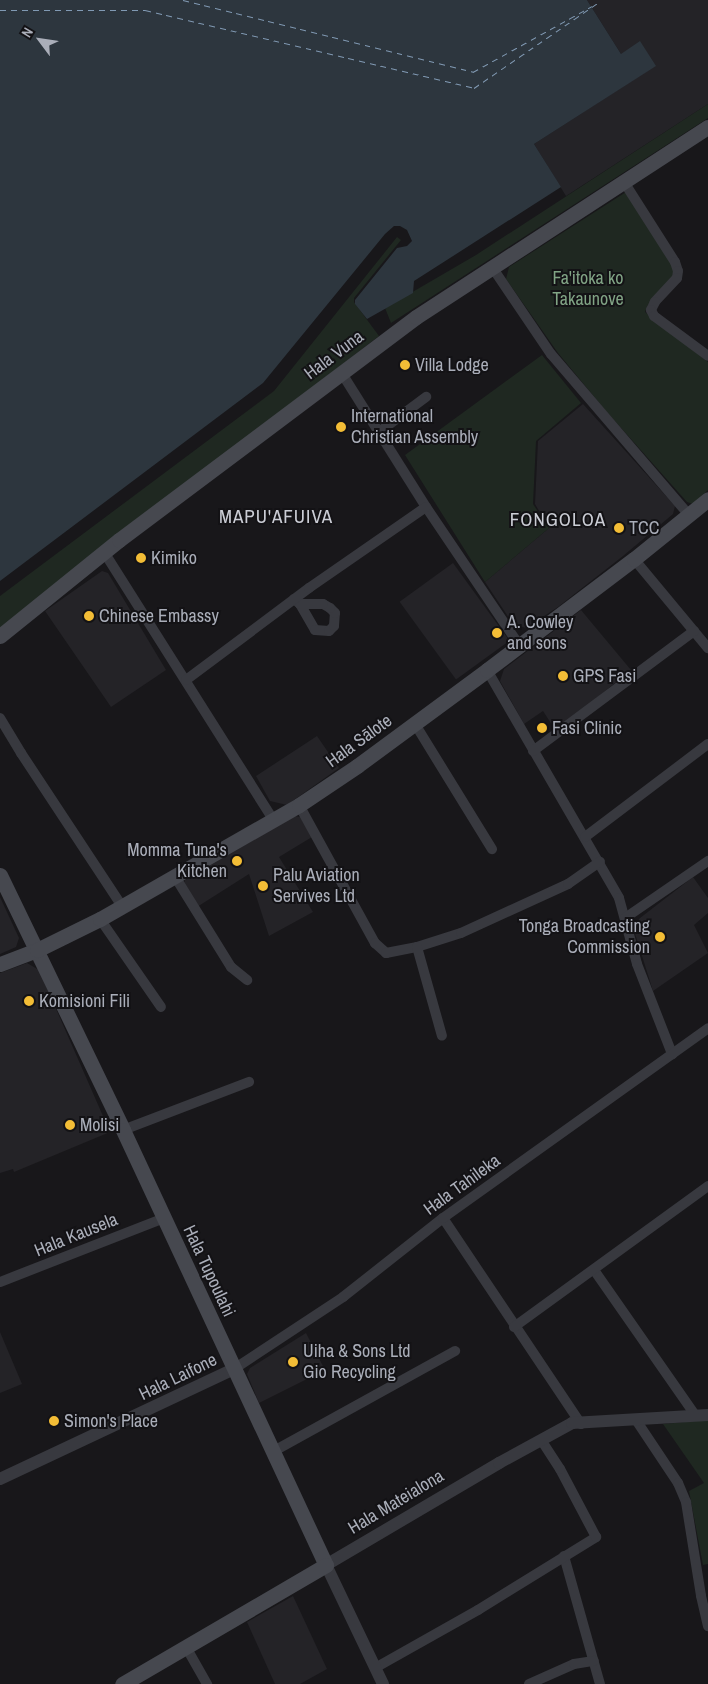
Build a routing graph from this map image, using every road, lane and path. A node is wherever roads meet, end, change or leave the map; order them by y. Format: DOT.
graph roads {
  1 [pos="708,127"];
  2 [pos="624,182"];
  3 [pos="492,267"];
  4 [pos="708,356"];
  5 [pos="341,372"];
  6 [pos="426,397"];
  7 [pos="379,432"];
  8 [pos="706,504"];
  9 [pos="426,507"];
  10 [pos="689,514"];
  11 [pos="104,552"];
  12 [pos="634,559"];
  13 [pos="694,631"];
  14 [pos="0,636"];
  15 [pos="520,645"];
  16 [pos="708,648"];
  17 [pos="487,670"];
  18 [pos="186,680"];
  19 [pos="0,718"];
  20 [pos="415,724"];
  21 [pos="708,744"];
  22 [pos="533,751"];
  23 [pos="299,805"];
  24 [pos="274,819"];
  25 [pos="585,837"];
  26 [pos="492,849"];
  27 [pos="708,861"];
  28 [pos="600,862"];
  29 [pos="174,875"];
  30 [pos="0,876"];
  31 [pos="122,906"];
  32 [pos="625,918"];
  33 [pos="100,919"];
  34 [pos="417,948"];
  35 [pos="36,950"];
  36 [pos="0,964"];
  37 [pos="247,980"];
  38 [pos="161,1007"];
  39 [pos="708,1028"];
  40 [pos="442,1036"];
  41 [pos="672,1054"];
  42 [pos="249,1082"];
  43 [pos="123,1130"];
  44 [pos="708,1186"];
  45 [pos="164,1218"];
  46 [pos="443,1218"];
  47 [pos="594,1270"];
  48 [pos="0,1282"];
  49 [pos="514,1327"];
  50 [pos="455,1352"];
  51 [pos="234,1369"];
  52 [pos="702,1416"];
  53 [pos="636,1420"];
  54 [pos="582,1424"];
  55 [pos="541,1440"];
  56 [pos="274,1451"];
  57 [pos="0,1479"];
  58 [pos="564,1556"];
  59 [pos="326,1565"];
  60 [pos="708,1626"];
  61 [pos="186,1647"];
  62 [pos="594,1661"];
  63 [pos="375,1668"];
  64 [pos="122,1684"];
  65 [pos="207,1684"];
  66 [pos="383,1684"];
  67 [pos="529,1684"];
  68 [pos="600,1684"];
  1 -- 2 [label="main road, Hala Vuna"];
  2 -- 3 [label="main road, Hala Vuna"];
  2 -- 4 [label="street"];
  3 -- 5 [label="main road, Hala Vuna"];
  3 -- 10 [label="street"];
  5 -- 7 [label="street"];
  5 -- 11 [label="main road, Hala Vuna"];
  6 -- 7 [label="street"];
  7 -- 9 [label="street"];
  8 -- 10 [label="main road, Hala Sālote"];
  9 -- 15 [label="street"];
  9 -- 18 [label="street"];
  10 -- 12 [label="main road, Hala Sālote"];
  11 -- 14 [label="main road, Hala Vuna"];
  11 -- 18 [label="street"];
  12 -- 13 [label="street"];
  12 -- 15 [label="main road, Hala Sālote"];
  13 -- 16 [label="street"];
  13 -- 22 [label="street"];
  15 -- 17 [label="main road, Hala Sālote"];
  17 -- 20 [label="main road, Hala Sālote"];
  17 -- 22 [label="street"];
  18 -- 24 [label="street"];
  19 -- 31 [label="street"];
  20 -- 23 [label="main road, Hala Sālote"];
  20 -- 26 [label="street"];
  21 -- 25 [label="street"];
  22 -- 25 [label="street"];
  23 -- 24 [label="main road, Hala Sālote"];
  23 -- 34 [label="street"];
  24 -- 29 [label="main road, Hala Sālote"];
  25 -- 28 [label="street"];
  27 -- 32 [label="street"];
  28 -- 32 [label="street"];
  28 -- 34 [label="street"];
  29 -- 31 [label="main road, Hala Sālote"];
  29 -- 37 [label="street"];
  30 -- 35 [label="main road, Hala Tupoulahi"];
  31 -- 33 [label="main road, Hala Sālote"];
  32 -- 41 [label="street"];
  33 -- 35 [label="main road, Hala Sālote"];
  33 -- 38 [label="street"];
  34 -- 40 [label="street"];
  35 -- 36 [label="main road, Hala Sālote"];
  35 -- 43 [label="main road, Hala Tupoulahi"];
  39 -- 41 [label="street, Hala Tahileka"];
  41 -- 46 [label="street, Hala Tahileka"];
  42 -- 43 [label="street"];
  43 -- 45 [label="main road, Hala Tupoulahi"];
  44 -- 47 [label="street"];
  45 -- 48 [label="street, Hala Kausela"];
  45 -- 51 [label="main road, Hala Tupoulahi"];
  46 -- 49 [label="street"];
  46 -- 51 [label="street, Hala Tahileka"];
  47 -- 49 [label="street"];
  47 -- 52 [label="street"];
  49 -- 54 [label="street"];
  50 -- 56 [label="street"];
  51 -- 56 [label="main road, Hala Tupoulahi"];
  51 -- 57 [label="street, Hala Laifone"];
  52 -- 53 [label="street, Hala Mateialona"];
  53 -- 54 [label="street, Hala Mateialona"];
  53 -- 60 [label="street"];
  54 -- 55 [label="street, Hala Mateialona"];
  55 -- 58 [label="street"];
  55 -- 59 [label="street, Hala Mateialona"];
  56 -- 59 [label="main road, Hala Tupoulahi"];
  58 -- 62 [label="street"];
  58 -- 63 [label="street"];
  59 -- 61 [label="main road, Hala Mateialona"];
  59 -- 63 [label="street, Hala Tupoulahi"];
  61 -- 64 [label="main road, Hala Mateialona"];
  61 -- 65 [label="street"];
  62 -- 67 [label="street"];
  62 -- 68 [label="street"];
  63 -- 66 [label="street, Hala Tupoulahi"];
}
